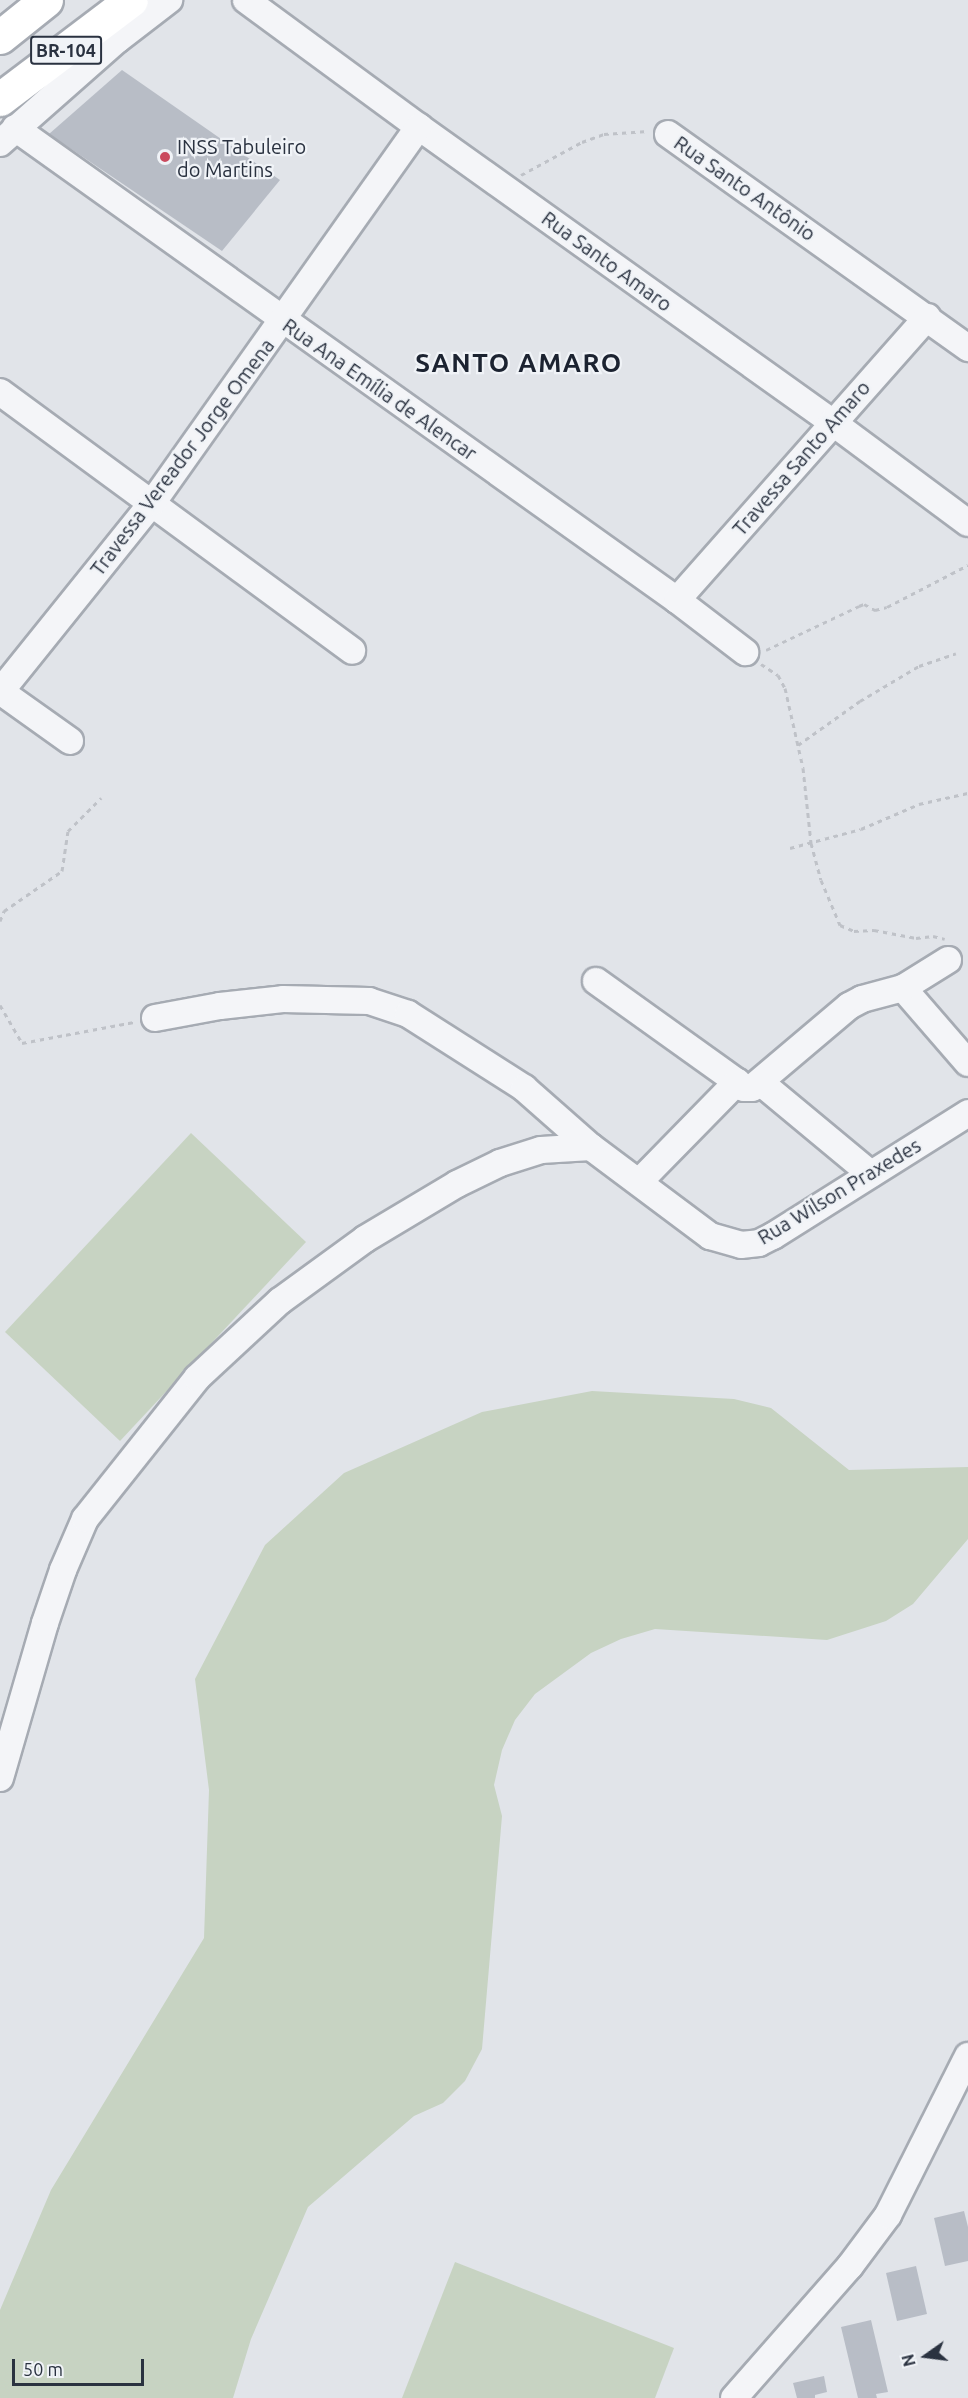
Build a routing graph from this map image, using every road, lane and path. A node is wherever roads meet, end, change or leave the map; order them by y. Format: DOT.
graph roads {
  1 [pos="46,0"];
  2 [pos="131,0"];
  3 [pos="169,0"];
  4 [pos="246,0"];
  5 [pos="0,37"];
  6 [pos="0,99"];
  7 [pos="419,127"];
  8 [pos="668,134"];
  9 [pos="7,136"];
  10 [pos="500,185"];
  11 [pos="927,317"];
  12 [pos="284,321"];
  13 [pos="968,348"];
  14 [pos="0,392"];
  15 [pos="832,422"];
  16 [pos="153,502"];
  17 [pos="968,523"];
  18 [pos="968,565"];
  19 [pos="677,600"];
  20 [pos="352,651"];
  21 [pos="956,652"];
  22 [pos="748,655"];
  23 [pos="0,692"];
  24 [pos="70,741"];
  25 [pos="798,744"];
  26 [pos="968,793"];
  27 [pos="101,798"];
  28 [pos="811,843"];
  29 [pos="790,849"];
  30 [pos="0,921"];
  31 [pos="948,960"];
  32 [pos="596,981"];
  33 [pos="903,988"];
  34 [pos="0,1005"];
  35 [pos="155,1018"];
  36 [pos="968,1063"];
  37 [pos="748,1082"];
  38 [pos="968,1113"];
  39 [pos="591,1148"];
  40 [pos="870,1174"];
  41 [pos="640,1181"];
  42 [pos="0,1778"];
  43 [pos="968,2056"];
  44 [pos="734,2398"];
  1 -- 5 [label="highway, BR-104"];
  2 -- 6 [label="highway, BR-104"];
  3 -- 9 [label="street"];
  4 -- 7 [label="street, Rua Santo Amaro"];
  7 -- 10 [label="street, Rua Santo Amaro"];
  7 -- 12 [label="street, Travessa Vereador Jorge Omena"];
  8 -- 10 [label="path, Rua Santo Antônio"];
  8 -- 11 [label="street, Rua Santo Antônio"];
  9 -- 12 [label="street, Rua Ana Emília de Alencar"];
  10 -- 15 [label="street, Rua Santo Amaro"];
  11 -- 13 [label="street, Rua Santo Antônio"];
  11 -- 15 [label="street, Travessa Santo Amaro"];
  12 -- 16 [label="street, Travessa Vereador Jorge Omena"];
  12 -- 19 [label="street, Rua Ana Emília de Alencar"];
  14 -- 16 [label="street"];
  15 -- 17 [label="street, Rua Santo Amaro"];
  15 -- 19 [label="street, Travessa Santo Amaro"];
  16 -- 20 [label="street"];
  16 -- 23 [label="street, Travessa Vereador Jorge Omena"];
  18 -- 22 [label="path"];
  19 -- 22 [label="street, Rua Ana Emília de Alencar"];
  21 -- 25 [label="path"];
  22 -- 25 [label="path"];
  23 -- 24 [label="street"];
  25 -- 28 [label="path"];
  26 -- 28 [label="path"];
  27 -- 30 [label="path"];
  28 -- 29 [label="path"];
  28 -- 31 [label="path"];
  31 -- 33 [label="street"];
  32 -- 37 [label="street"];
  33 -- 36 [label="street"];
  33 -- 37 [label="street"];
  34 -- 35 [label="path"];
  35 -- 39 [label="street, Rua Wilson Praxedes"];
  37 -- 40 [label="street"];
  37 -- 41 [label="street"];
  38 -- 40 [label="street, Rua Wilson Praxedes"];
  39 -- 41 [label="street, Rua Wilson Praxedes"];
  39 -- 42 [label="street"];
  40 -- 41 [label="street, Rua Wilson Praxedes"];
  43 -- 44 [label="street"];
}
